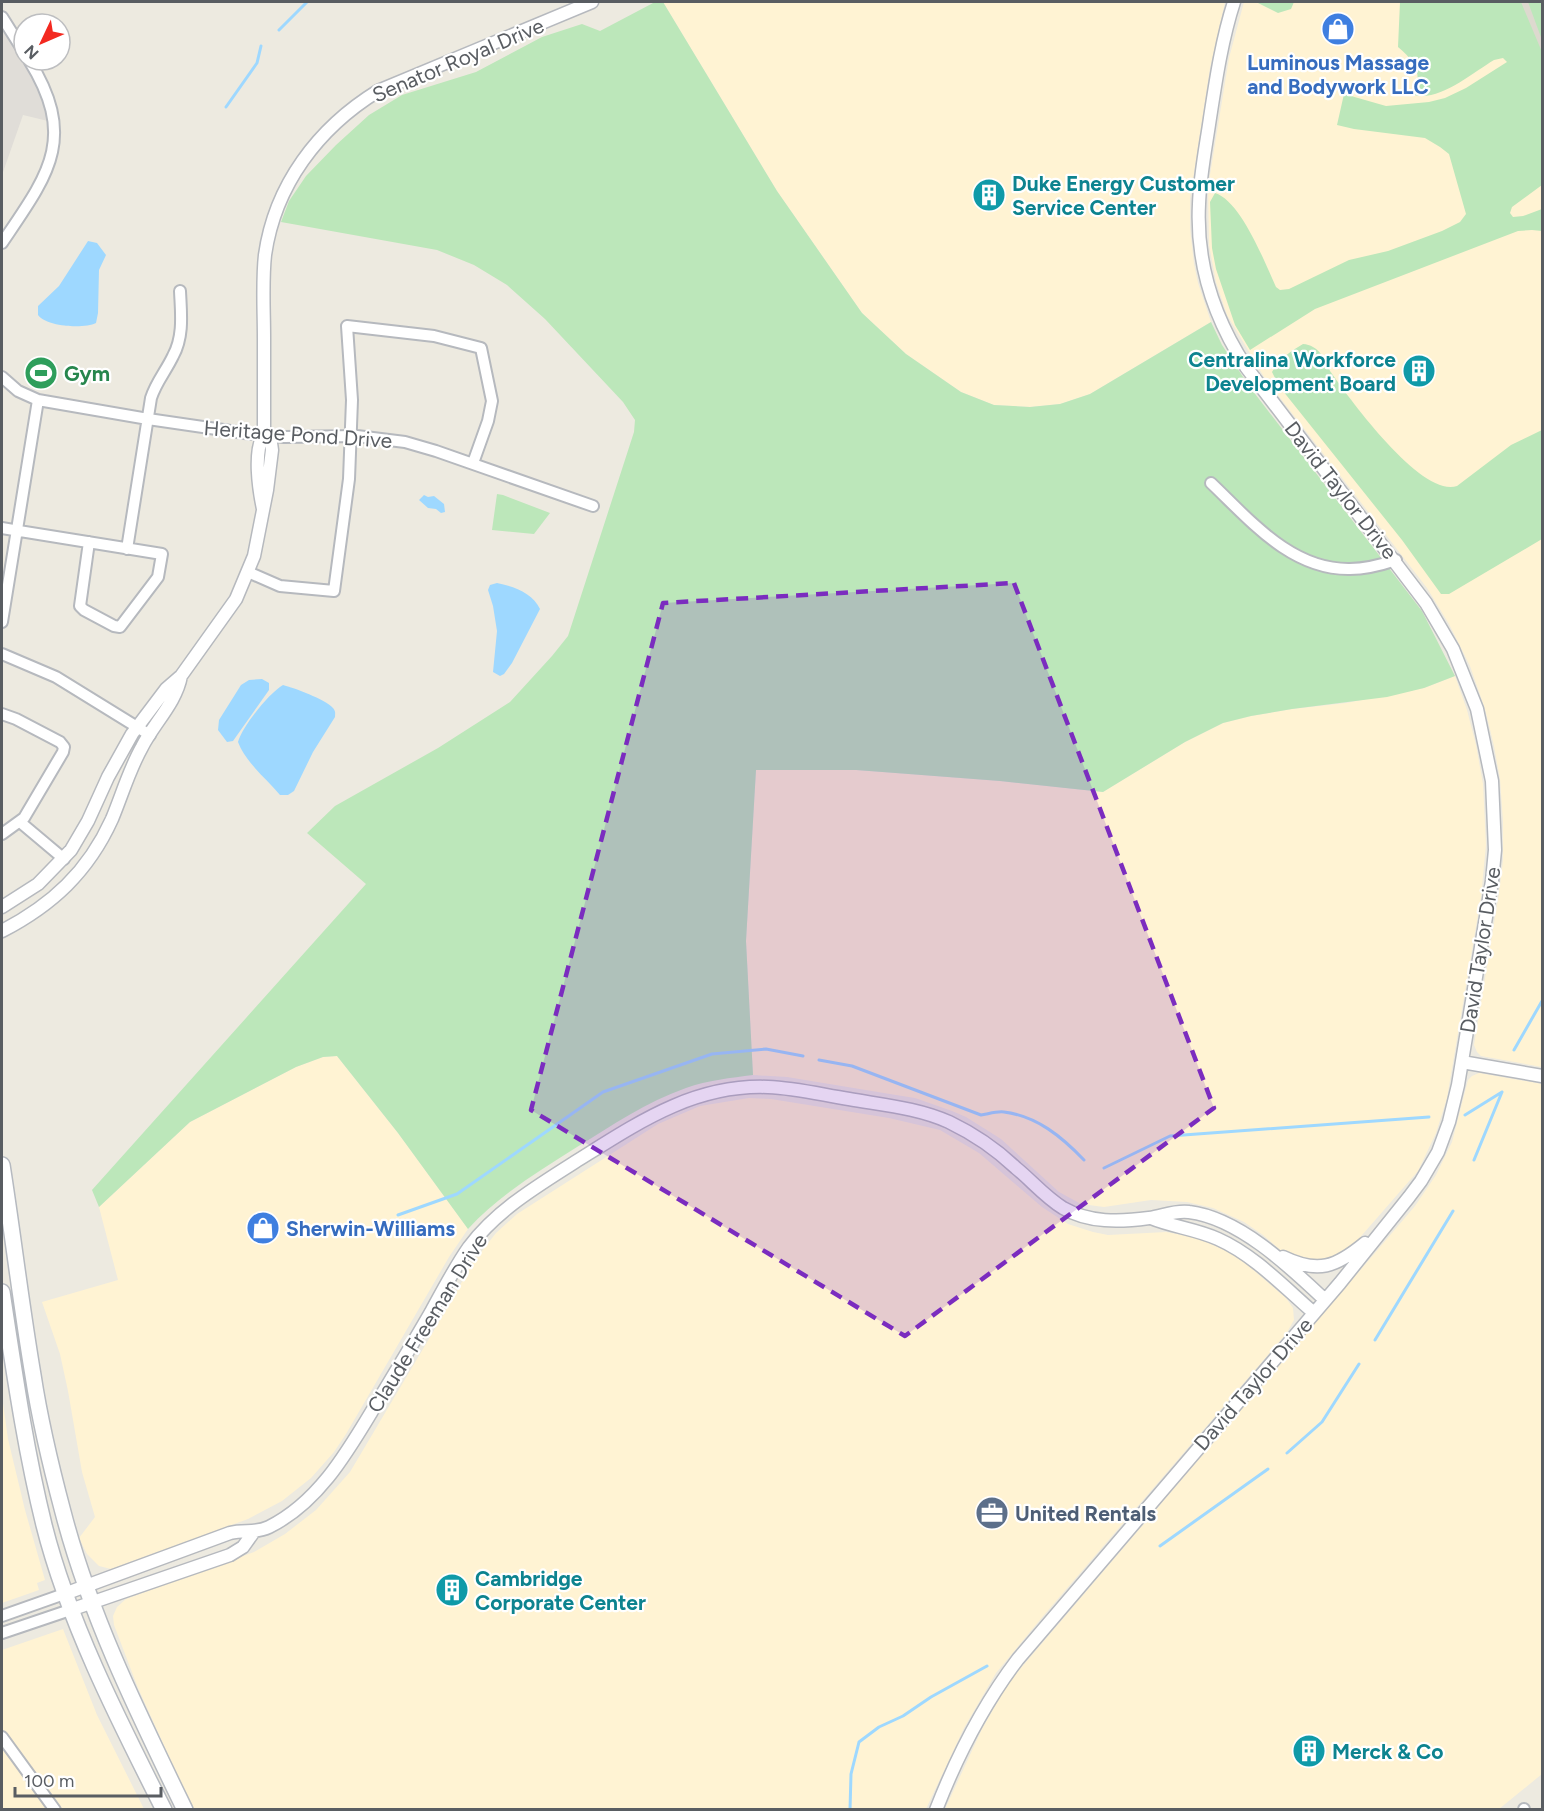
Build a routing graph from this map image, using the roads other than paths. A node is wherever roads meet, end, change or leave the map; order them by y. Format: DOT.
graph roads {
  1 [pos="592,2"];
  2 [pos="1234,2"];
  3 [pos="2,17"];
  4 [pos="12,33"];
  5 [pos="36,72"];
  6 [pos="2,243"];
  7 [pos="180,291"];
  8 [pos="2,377"];
  9 [pos="38,400"];
  10 [pos="148,419"];
  11 [pos="264,434"];
  12 [pos="351,436"];
  13 [pos="473,463"];
  14 [pos="1211,483"];
  15 [pos="593,506"];
  16 [pos="2,528"];
  17 [pos="16,530"];
  18 [pos="89,542"];
  19 [pos="127,549"];
  20 [pos="1396,560"];
  21 [pos="249,572"];
  22 [pos="2,622"];
  23 [pos="2,654"];
  24 [pos="181,676"];
  25 [pos="2,714"];
  26 [pos="137,726"];
  27 [pos="150,735"];
  28 [pos="20,822"];
  29 [pos="2,834"];
  30 [pos="64,860"];
  31 [pos="2,907"];
  32 [pos="2,931"];
  33 [pos="1462,1062"];
  34 [pos="1542,1076"];
  35 [pos="2,1165"];
  36 [pos="1151,1218"];
  37 [pos="1386,1224"];
  38 [pos="1253,1241"];
  39 [pos="2,1292"];
  40 [pos="1325,1300"];
  41 [pos="1314,1313"];
  42 [pos="253,1533"];
  43 [pos="86,1586"];
  44 [pos="67,1593"];
  45 [pos="92,1603"];
  46 [pos="73,1609"];
  47 [pos="2,1616"];
  48 [pos="2,1633"];
  49 [pos="2,1737"];
  50 [pos="55,1809"];
  51 [pos="164,1809"];
  52 [pos="185,1809"];
  53 [pos="936,1809"];
  1 -- 11 [label="street, Senator Royal Drive"];
  2 -- 20 [label="street, David Taylor Drive"];
  3 -- 4 [label="street"];
  5 -- 6 [label="street"];
  7 -- 10 [label="street"];
  8 -- 9 [label="street, Heritage Pond Drive"];
  9 -- 10 [label="street, Heritage Pond Drive"];
  9 -- 17 [label="street"];
  10 -- 11 [label="street, Heritage Pond Drive"];
  10 -- 19 [label="street"];
  11 -- 12 [label="street, Heritage Pond Drive"];
  11 -- 21 [label="street, Senator Royal Drive"];
  12 -- 13 [label="street, Heritage Pond Drive"];
  12 -- 13 [label="street"];
  12 -- 21 [label="street"];
  13 -- 15 [label="street, Heritage Pond Drive"];
  14 -- 20 [label="street"];
  16 -- 17 [label="street"];
  17 -- 18 [label="street"];
  17 -- 22 [label="street"];
  18 -- 19 [label="street"];
  18 -- 19 [label="street"];
  20 -- 33 [label="street, David Taylor Drive"];
  21 -- 24 [label="street, Senator Royal Drive"];
  23 -- 26 [label="street"];
  24 -- 26 [label="street"];
  24 -- 27 [label="street"];
  25 -- 28 [label="street"];
  26 -- 27 [label="street"];
  26 -- 30 [label="street"];
  27 -- 32 [label="street"];
  28 -- 29 [label="street"];
  28 -- 30 [label="street"];
  30 -- 31 [label="street"];
  33 -- 34 [label="street"];
  33 -- 37 [label="street, David Taylor Drive"];
  35 -- 43 [label="main road"];
  36 -- 38 [label="street, Claude Freeman Drive"];
  36 -- 41 [label="street, Claude Freeman Drive"];
  36 -- 42 [label="street, Claude Freeman Drive"];
  37 -- 38 [label="street"];
  37 -- 40 [label="street, David Taylor Drive"];
  38 -- 40 [label="street, Claude Freeman Drive"];
  39 -- 44 [label="main road"];
  40 -- 41 [label="street, David Taylor Drive"];
  41 -- 53 [label="street, David Taylor Drive"];
  42 -- 43 [label="street, Claude Freeman Drive"];
  42 -- 45 [label="street, Claude Freeman Drive"];
  43 -- 44 [label="street, Claude Freeman Drive"];
  43 -- 45 [label="main road"];
  44 -- 46 [label="main road"];
  44 -- 47 [label="street, Claude Freeman Drive"];
  45 -- 46 [label="street, Claude Freeman Drive"];
  45 -- 52 [label="main road"];
  46 -- 48 [label="street, Claude Freeman Drive"];
  46 -- 51 [label="main road"];
  49 -- 50 [label="street"];
}
